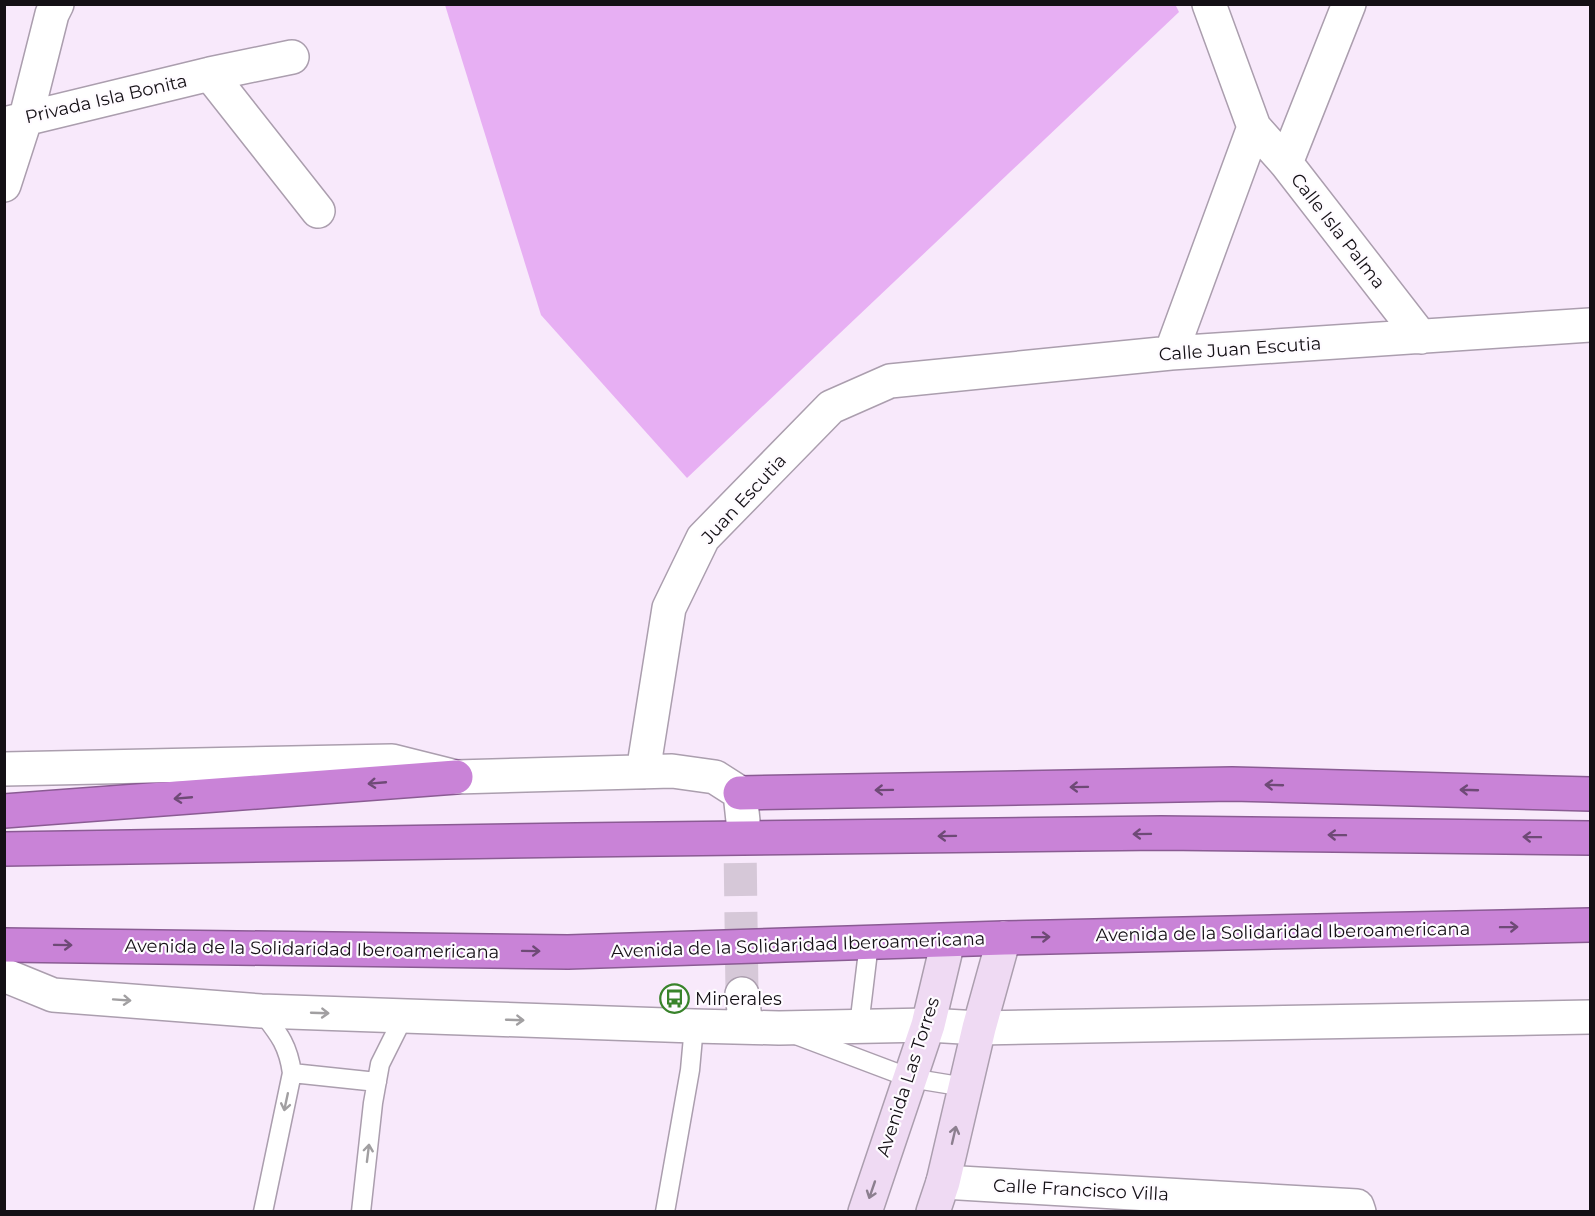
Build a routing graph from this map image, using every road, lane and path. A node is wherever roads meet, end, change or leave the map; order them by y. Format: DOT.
graph roads {
  1 [pos="57,4"];
  2 [pos="1209,4"];
  3 [pos="1349,4"];
  4 [pos="292,57"];
  5 [pos="210,74"];
  6 [pos="11,120"];
  7 [pos="1254,127"];
  8 [pos="1286,163"];
  9 [pos="4,184"];
  10 [pos="318,211"];
  11 [pos="1590,325"];
  12 [pos="1421,337"];
  13 [pos="1171,353"];
  14 [pos="890,381"];
  15 [pos="4,768"];
  16 [pos="643,772"];
  17 [pos="456,777"];
  18 [pos="1590,794"];
  19 [pos="741,807"];
  20 [pos="4,811"];
  21 [pos="1590,838"];
  22 [pos="4,849"];
  23 [pos="1590,925"];
  24 [pos="1004,938"];
  25 [pos="948,941"];
  26 [pos="869,943"];
  27 [pos="4,945"];
  28 [pos="4,975"];
  29 [pos="742,994"];
  30 [pos="261,1011"];
  31 [pos="404,1016"];
  32 [pos="1590,1017"];
  33 [pos="928,1025"];
  34 [pos="694,1026"];
  35 [pos="859,1026"];
  36 [pos="746,1027"];
  37 [pos="779,1028"];
  38 [pos="979,1029"];
  39 [pos="292,1073"];
  40 [pos="910,1078"];
  41 [pos="377,1082"];
  42 [pos="965,1087"];
  43 [pos="938,1197"];
  44 [pos="1356,1210"];
  45 [pos="263,1212"];
  46 [pos="361,1212"];
  47 [pos="666,1212"];
  48 [pos="865,1212"];
  1 -- 6 [label="street"];
  2 -- 7 [label="street, Calle Isla Palma"];
  3 -- 8 [label="street"];
  4 -- 5 [label="street, Privada Isla Bonita"];
  5 -- 6 [label="street, Privada Isla Bonita"];
  5 -- 10 [label="street, Privada Isla Bonita"];
  6 -- 9 [label="street"];
  7 -- 8 [label="street, Calle Isla Palma"];
  7 -- 13 [label="street"];
  8 -- 12 [label="street, Calle Isla Palma"];
  11 -- 12 [label="street, Calle Juan Escutia"];
  12 -- 13 [label="street, Calle Juan Escutia"];
  13 -- 14 [label="street, Calle Juan Escutia"];
  14 -- 16 [label="street, Juan Escutia"];
  15 -- 17 [label="street"];
  16 -- 17 [label="street"];
  16 -- 19 [label="street"];
  17 -- 20 [label="highway, one-way"];
  18 -- 19 [label="highway, one-way"];
  21 -- 22 [label="highway, one-way"];
  24 -- 23 [label="highway, Avenida de la Solidaridad Iberoamericana, one-way"];
  24 -- 25 [label="highway, Avenida de la Solidaridad Iberoamericana"];
  24 -- 38 [label="street"];
  25 -- 26 [label="highway, Avenida de la Solidaridad Iberoamericana"];
  25 -- 33 [label="street, Avenida Las Torres"];
  27 -- 26 [label="highway, Avenida de la Solidaridad Iberoamericana, one-way"];
  26 -- 35 [label="lane"];
  28 -- 30 [label="street, one-way"];
  29 -- 36 [label="street"];
  30 -- 31 [label="street, one-way"];
  30 -- 39 [label="lane"];
  31 -- 34 [label="street, one-way"];
  31 -- 41 [label="lane"];
  32 -- 38 [label="street"];
  33 -- 35 [label="street"];
  33 -- 38 [label="street"];
  33 -- 40 [label="street, Avenida Las Torres"];
  34 -- 36 [label="street"];
  34 -- 47 [label="lane"];
  35 -- 37 [label="street"];
  36 -- 37 [label="street"];
  37 -- 40 [label="lane"];
  38 -- 42 [label="street"];
  39 -- 41 [label="lane"];
  39 -- 45 [label="lane, one-way"];
  40 -- 42 [label="lane"];
  40 -- 48 [label="street, Avenida Las Torres, one-way"];
  46 -- 41 [label="lane, one-way"];
  43 -- 42 [label="street, one-way"];
  43 -- 44 [label="street, Calle Francisco Villa"];
}
